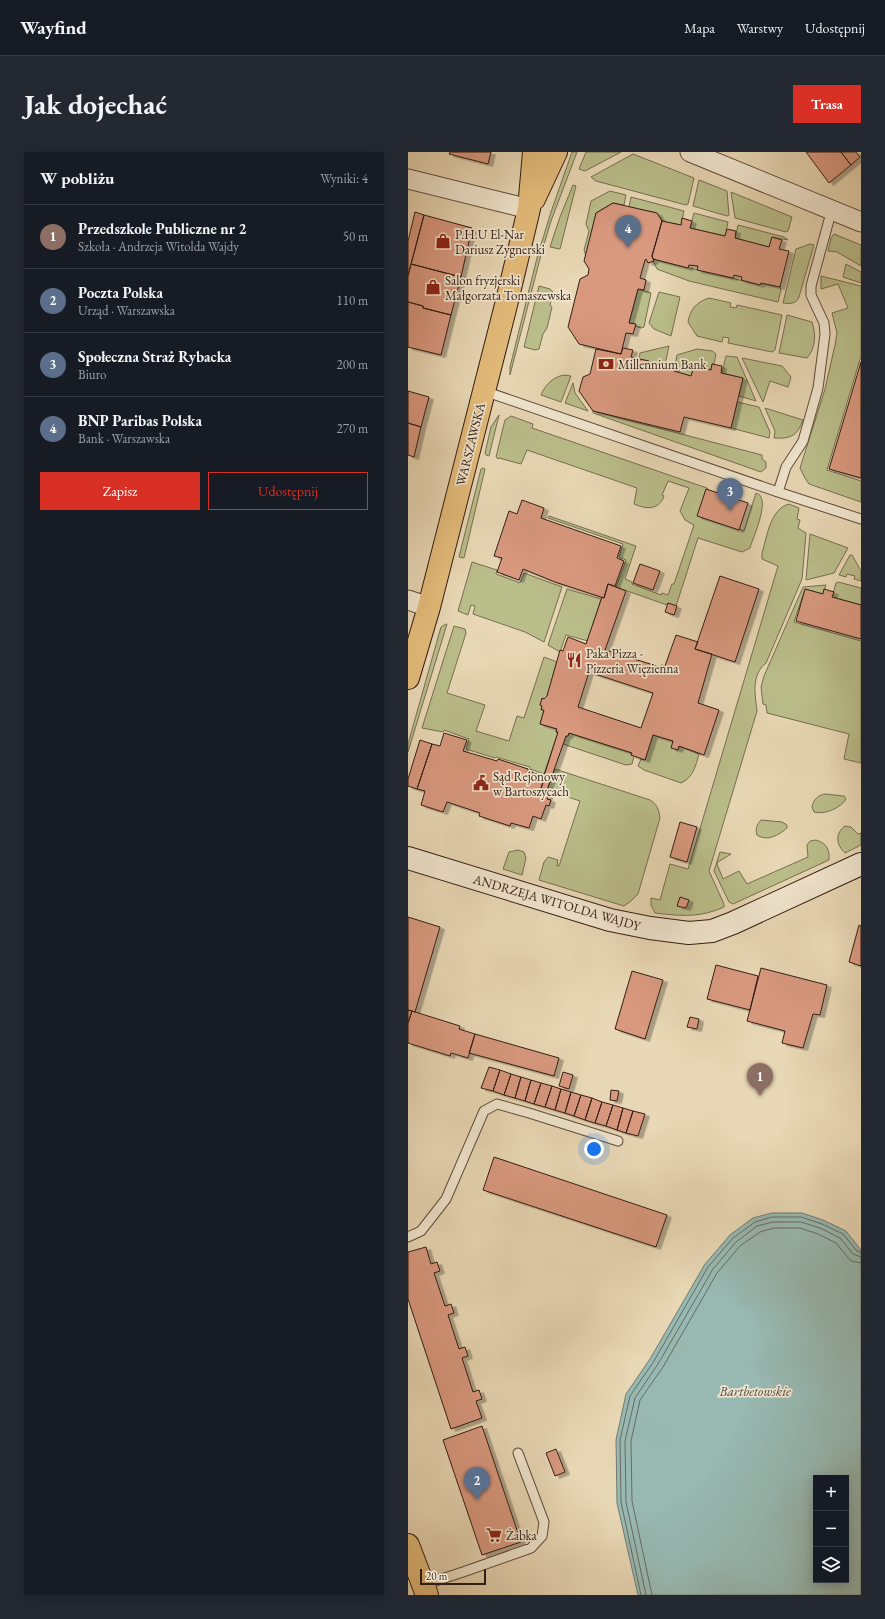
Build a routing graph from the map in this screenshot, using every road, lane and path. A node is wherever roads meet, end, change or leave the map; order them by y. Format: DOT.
graph roads {
  1 [pos="534,152"];
  2 [pos="556,152"];
  3 [pos="690,152"];
  4 [pos="408,179"];
  5 [pos="529,209"];
  6 [pos="832,210"];
  7 [pos="861,222"];
  8 [pos="484,391"];
  9 [pos="778,492"];
  10 [pos="861,519"];
  11 [pos="408,600"];
  12 [pos="428,607"];
  13 [pos="408,678"];
  14 [pos="408,858"];
  15 [pos="861,864"];
  16 [pos="618,1141"];
  17 [pos="408,1237"];
  18 [pos="518,1453"];
  19 [pos="408,1545"];
  20 [pos="425,1590"];
  1 -- 5 [label="main road, WARSZAWSKA"];
  2 -- 5 [label="main road, WARSZAWSKA"];
  3 -- 6 [label="street"];
  4 -- 5 [label="street"];
  5 -- 8 [label="main road, WARSZAWSKA"];
  6 -- 7 [label="street"];
  6 -- 9 [label="lane"];
  8 -- 9 [label="lane"];
  8 -- 12 [label="main road, WARSZAWSKA"];
  9 -- 10 [label="lane"];
  11 -- 12 [label="street"];
  12 -- 13 [label="main road, WARSZAWSKA"];
  14 -- 15 [label="street, ANDRZEJA WITOLDA WAJDY"];
  16 -- 17 [label="lane"];
  18 -- 20 [label="lane"];
  19 -- 20 [label="main road"];
}
